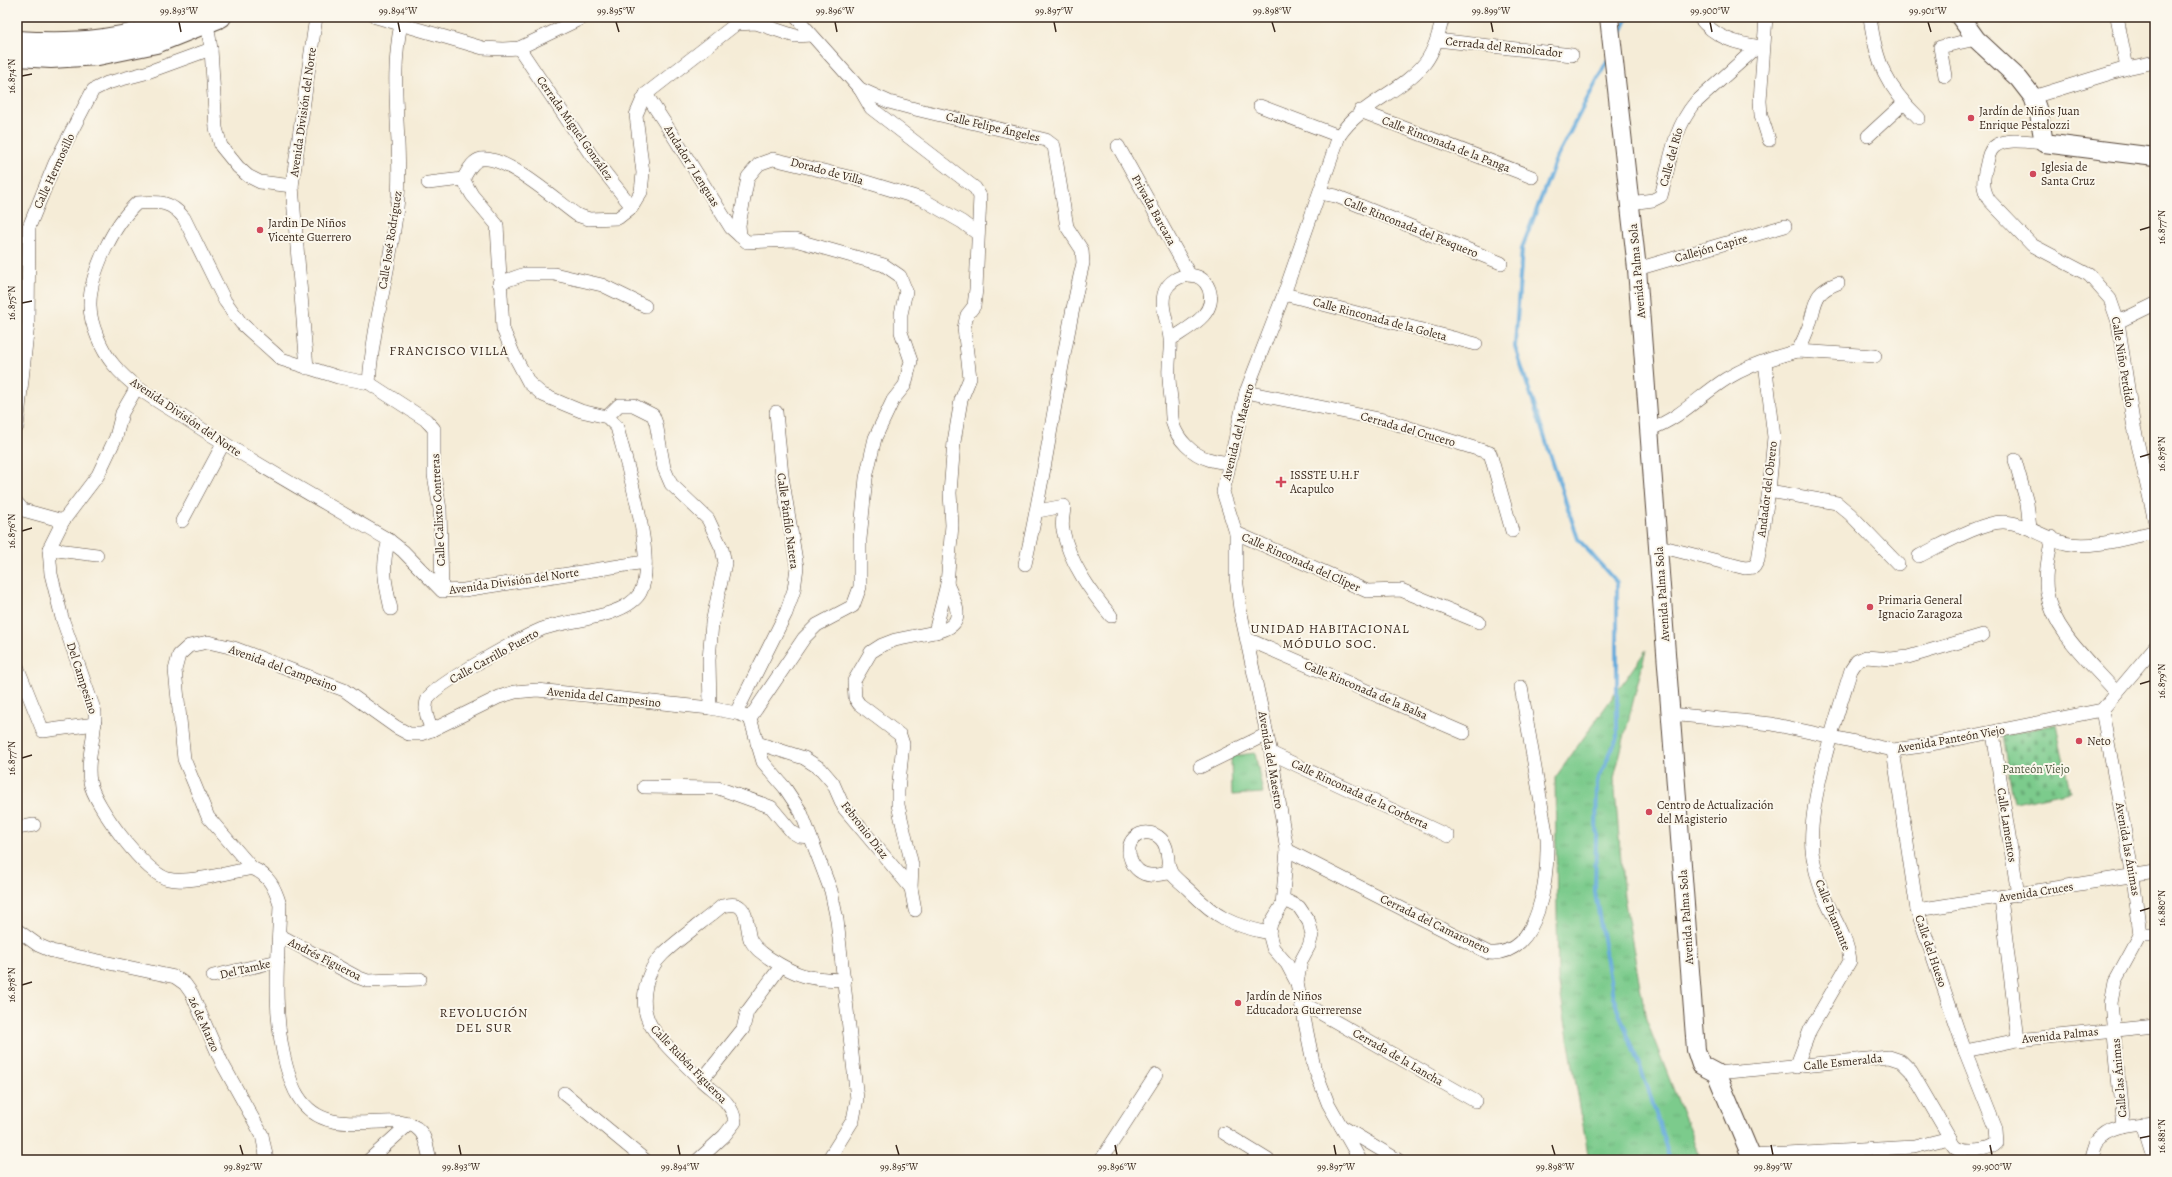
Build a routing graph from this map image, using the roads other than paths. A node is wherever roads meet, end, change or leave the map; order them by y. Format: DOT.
graph roads {
  1 [pos="182,17"];
  2 [pos="316,17"];
  3 [pos="376,17"];
  4 [pos="584,17"];
  5 [pos="796,17"];
  6 [pos="1443,17"];
  7 [pos="1699,17"];
  8 [pos="1766,17"];
  9 [pos="1870,17"];
  10 [pos="1960,17"];
  11 [pos="2117,17"];
  12 [pos="214,20"];
  13 [pos="401,24"];
  14 [pos="1610,25"];
  15 [pos="811,35"];
  16 [pos="1976,39"];
  17 [pos="1437,40"];
  18 [pos="17,41"];
  19 [pos="1760,47"];
  20 [pos="519,48"];
  21 [pos="211,49"];
  22 [pos="1572,55"];
  23 [pos="17,56"];
  24 [pos="2155,62"];
  25 [pos="2127,68"];
  26 [pos="1945,76"];
  27 [pos="860,89"];
  28 [pos="646,94"];
  29 [pos="2033,97"];
  30 [pos="1904,103"];
  31 [pos="1260,106"];
  32 [pos="1360,111"];
  33 [pos="1919,118"];
  34 [pos="1340,136"];
  35 [pos="1868,136"];
  36 [pos="1769,140"];
  37 [pos="2044,143"];
  38 [pos="1118,146"];
  39 [pos="2155,157"];
  40 [pos="1532,177"];
  41 [pos="463,179"];
  42 [pos="428,182"];
  43 [pos="292,186"];
  44 [pos="1320,193"];
  45 [pos="1630,203"];
  46 [pos="632,207"];
  47 [pos="1785,226"];
  48 [pos="978,234"];
  49 [pos="740,236"];
  50 [pos="1501,263"];
  51 [pos="1637,269"];
  52 [pos="1189,274"];
  53 [pos="499,283"];
  54 [pos="1838,283"];
  55 [pos="1284,294"];
  56 [pos="2155,304"];
  57 [pos="645,306"];
  58 [pos="2118,322"];
  59 [pos="1170,340"];
  60 [pos="1476,344"];
  61 [pos="1798,351"];
  62 [pos="1875,356"];
  63 [pos="1765,362"];
  64 [pos="307,368"];
  65 [pos="369,383"];
  66 [pos="137,387"];
  67 [pos="1246,392"];
  68 [pos="776,412"];
  69 [pos="607,417"];
  70 [pos="17,427"];
  71 [pos="1650,429"];
  72 [pos="223,444"];
  73 [pos="2015,460"];
  74 [pos="1229,463"];
  75 [pos="1769,491"];
  76 [pos="17,503"];
  77 [pos="1038,511"];
  78 [pos="182,520"];
  79 [pos="63,521"];
  80 [pos="2155,522"];
  81 [pos="2030,528"];
  82 [pos="1512,531"];
  83 [pos="2155,532"];
  84 [pos="1236,533"];
  85 [pos="2052,537"];
  86 [pos="389,540"];
  87 [pos="1659,546"];
  88 [pos="49,549"];
  89 [pos="97,555"];
  90 [pos="1919,556"];
  91 [pos="645,562"];
  92 [pos="1026,564"];
  93 [pos="1898,564"];
  94 [pos="442,591"];
  95 [pos="391,609"];
  96 [pos="1111,616"];
  97 [pos="1479,622"];
  98 [pos="1984,635"];
  99 [pos="1247,639"];
  100 [pos="2155,647"];
  101 [pos="17,666"];
  102 [pos="1521,687"];
  103 [pos="2116,692"];
  104 [pos="710,708"];
  105 [pos="2102,710"];
  106 [pos="736,713"];
  107 [pos="1670,714"];
  108 [pos="750,718"];
  109 [pos="96,724"];
  110 [pos="432,730"];
  111 [pos="1993,732"];
  112 [pos="1464,733"];
  113 [pos="1267,734"];
  114 [pos="1831,737"];
  115 [pos="756,743"];
  116 [pos="1893,750"];
  117 [pos="1271,753"];
  118 [pos="1200,767"];
  119 [pos="644,787"];
  120 [pos="34,825"];
  121 [pos="17,828"];
  122 [pos="1448,836"];
  123 [pos="810,837"];
  124 [pos="1286,850"];
  125 [pos="252,868"];
  126 [pos="1171,872"];
  127 [pos="2155,872"];
  128 [pos="2133,876"];
  129 [pos="911,888"];
  130 [pos="2018,895"];
  131 [pos="2001,898"];
  132 [pos="1283,899"];
  133 [pos="915,910"];
  134 [pos="1917,910"];
  135 [pos="17,930"];
  136 [pos="1269,933"];
  137 [pos="279,935"];
  138 [pos="2140,935"];
  139 [pos="2155,935"];
  140 [pos="278,962"];
  141 [pos="781,966"];
  142 [pos="213,976"];
  143 [pos="420,979"];
  144 [pos="845,980"];
  145 [pos="1297,983"];
  146 [pos="1301,1002"];
  147 [pos="2155,1026"];
  148 [pos="2115,1029"];
  149 [pos="2018,1040"];
  150 [pos="1965,1051"];
  151 [pos="1796,1066"];
  152 [pos="1716,1072"];
  153 [pos="1156,1075"];
  154 [pos="702,1080"];
  155 [pos="564,1093"];
  156 [pos="1475,1101"];
  157 [pos="409,1124"];
  158 [pos="2149,1124"];
  159 [pos="1340,1126"];
  160 [pos="2123,1127"];
  161 [pos="1224,1133"];
  162 [pos="1950,1138"];
  163 [pos="1751,1156"];
  164 [pos="267,1160"];
  165 [pos="369,1160"];
  166 [pos="430,1160"];
  167 [pos="645,1160"];
  168 [pos="698,1160"];
  169 [pos="828,1160"];
  170 [pos="1101,1160"];
  171 [pos="1268,1160"];
  172 [pos="1360,1160"];
  173 [pos="1398,1160"];
  174 [pos="2091,1160"];
  175 [pos="2154,1160"];
  1 -- 18 [label="main road"];
  2 -- 43 [label="street, Avenida División del Norte"];
  3 -- 13 [label="street"];
  4 -- 20 [label="street"];
  5 -- 15 [label="street, Calle Felipe Ángeles"];
  6 -- 17 [label="street, Avenida del Maestro"];
  7 -- 19 [label="street"];
  8 -- 19 [label="street"];
  9 -- 30 [label="street"];
  10 -- 16 [label="street"];
  11 -- 25 [label="street"];
  12 -- 21 [label="street"];
  12 -- 23 [label="main road"];
  13 -- 20 [label="street"];
  13 -- 65 [label="street, Calle José Rodríguez"];
  14 -- 45 [label="street, Avenida Palma Sola"];
  15 -- 27 [label="street, Calle Felipe Ángeles"];
  15 -- 28 [label="street"];
  16 -- 26 [label="street"];
  16 -- 29 [label="street"];
  17 -- 22 [label="street, Cerrada del Remolcador"];
  17 -- 32 [label="street, Avenida del Maestro"];
  19 -- 36 [label="street"];
  19 -- 45 [label="street, Calle del Río"];
  20 -- 46 [label="street, Cerrada Miguel González"];
  21 -- 43 [label="street"];
  21 -- 70 [label="street, Calle Hermosillo"];
  24 -- 25 [label="street"];
  25 -- 29 [label="street"];
  27 -- 48 [label="street"];
  27 -- 77 [label="street, Calle Felipe Ángeles"];
  28 -- 46 [label="street"];
  28 -- 49 [label="street, Andador 7 Lenguas"];
  29 -- 37 [label="street"];
  30 -- 33 [label="street"];
  30 -- 35 [label="street"];
  31 -- 34 [label="street"];
  32 -- 34 [label="street, Avenida del Maestro"];
  32 -- 40 [label="street, Calle Rinconada de la Panga"];
  34 -- 44 [label="street, Avenida del Maestro"];
  37 -- 39 [label="street"];
  37 -- 58 [label="street, Calle Niño Perdido"];
  38 -- 52 [label="street, Privada Barcaza"];
  41 -- 42 [label="street"];
  41 -- 46 [label="street"];
  41 -- 53 [label="street"];
  43 -- 64 [label="street, Avenida División del Norte"];
  44 -- 50 [label="street, Calle Rinconada del Pesquero"];
  44 -- 55 [label="street, Avenida del Maestro"];
  45 -- 51 [label="street, Avenida Palma Sola"];
  47 -- 51 [label="street, Callejón Capire"];
  48 -- 49 [label="street, Dorado de Villa"];
  48 -- 129 [label="street"];
  49 -- 108 [label="street"];
  51 -- 71 [label="street, Avenida Palma Sola"];
  52 -- 59 [label="street"];
  52 -- 59 [label="street"];
  53 -- 57 [label="street"];
  53 -- 69 [label="street"];
  54 -- 61 [label="street"];
  55 -- 60 [label="street, Calle Rinconada de la Goleta"];
  55 -- 67 [label="street, Avenida del Maestro"];
  56 -- 58 [label="street"];
  58 -- 80 [label="street, Calle Niño Perdido"];
  59 -- 74 [label="street"];
  61 -- 62 [label="street"];
  61 -- 63 [label="street"];
  63 -- 71 [label="street"];
  63 -- 75 [label="street, Andador del Obrero"];
  64 -- 65 [label="street"];
  64 -- 66 [label="street, Avenida División del Norte"];
  65 -- 94 [label="street, Calle Calixto Contreras"];
  66 -- 72 [label="street, Avenida División del Norte"];
  66 -- 79 [label="street"];
  67 -- 74 [label="street, Avenida del Maestro"];
  67 -- 82 [label="street, Cerrada del Crucero"];
  68 -- 106 [label="street, Calle Pánfilo Natera"];
  69 -- 91 [label="street"];
  69 -- 104 [label="street"];
  71 -- 87 [label="street, Avenida Palma Sola"];
  72 -- 78 [label="street"];
  72 -- 86 [label="street, Avenida División del Norte"];
  73 -- 81 [label="street"];
  74 -- 84 [label="street, Avenida del Maestro"];
  75 -- 87 [label="street, Andador del Obrero"];
  75 -- 93 [label="street"];
  76 -- 79 [label="street"];
  77 -- 92 [label="street, Calle Felipe Ángeles"];
  77 -- 96 [label="street"];
  79 -- 88 [label="street"];
  81 -- 85 [label="street"];
  81 -- 90 [label="street"];
  83 -- 85 [label="street"];
  84 -- 97 [label="street, Calle Rinconada del Clíper"];
  84 -- 99 [label="street, Avenida del Maestro"];
  85 -- 103 [label="street"];
  86 -- 94 [label="street, Avenida División del Norte"];
  86 -- 95 [label="street"];
  87 -- 107 [label="street, Avenida Palma Sola"];
  88 -- 89 [label="street"];
  88 -- 109 [label="street, Del Campesino"];
  91 -- 94 [label="street, Avenida División del Norte"];
  91 -- 110 [label="street, Calle Carrillo Puerto"];
  98 -- 114 [label="street, Calle Diamante"];
  99 -- 112 [label="street, Calle Rinconada de la Balsa"];
  99 -- 113 [label="street, Avenida del Maestro"];
  100 -- 103 [label="street"];
  101 -- 109 [label="street"];
  102 -- 124 [label="street, Cerrada del Camaronero"];
  103 -- 105 [label="street"];
  104 -- 106 [label="street, Avenida del Campesino"];
  104 -- 110 [label="street, Avenida del Campesino"];
  105 -- 111 [label="street, Avenida Panteón Viejo"];
  105 -- 128 [label="street, Avenida las Ánimas"];
  106 -- 108 [label="street, Avenida del Campesino"];
  107 -- 114 [label="street, Avenida Panteón Viejo"];
  107 -- 152 [label="street, Avenida Palma Sola"];
  108 -- 115 [label="street"];
  109 -- 125 [label="street, Del Campesino"];
  110 -- 125 [label="street, Avenida del Campesino"];
  111 -- 116 [label="street, Avenida Panteón Viejo"];
  111 -- 130 [label="street, Calle Lamentos"];
  113 -- 117 [label="street, Avenida del Maestro"];
  113 -- 118 [label="street"];
  114 -- 116 [label="street, Avenida Panteón Viejo"];
  114 -- 151 [label="street, Calle Diamante"];
  115 -- 123 [label="street"];
  115 -- 129 [label="street, Febronio Diaz"];
  116 -- 134 [label="street, Calle del Hueso"];
  117 -- 122 [label="street, Calle Rinconada de la Corberta"];
  117 -- 124 [label="street, Avenida del Maestro"];
  119 -- 123 [label="street"];
  120 -- 121 [label="street"];
  123 -- 144 [label="street"];
  124 -- 132 [label="street, Avenida del Maestro"];
  125 -- 137 [label="street, Avenida del Campesino"];
  126 -- 136 [label="street"];
  127 -- 128 [label="street, Avenida Cruces"];
  128 -- 130 [label="street, Avenida Cruces"];
  128 -- 138 [label="street, Avenida las Ánimas"];
  129 -- 133 [label="street"];
  130 -- 131 [label="street, Avenida Cruces"];
  131 -- 134 [label="street, Avenida Cruces"];
  131 -- 149 [label="street"];
  132 -- 136 [label="street, Avenida del Maestro"];
  132 -- 145 [label="street"];
  134 -- 150 [label="street, Calle del Hueso"];
  135 -- 164 [label="street, 26 de Marzo"];
  136 -- 145 [label="street"];
  137 -- 140 [label="street, Avenida del Campesino"];
  137 -- 143 [label="street, Andrés Figueroa"];
  138 -- 139 [label="street"];
  138 -- 148 [label="street"];
  140 -- 142 [label="street, Del Tamke"];
  140 -- 157 [label="street, Avenida del Campesino"];
  141 -- 144 [label="street, Calle Rubén Figueroa"];
  141 -- 154 [label="street"];
  141 -- 154 [label="street, Calle Rubén Figueroa"];
  144 -- 169 [label="street"];
  145 -- 146 [label="street"];
  146 -- 156 [label="street, Cerrada de la Lancha"];
  146 -- 159 [label="street"];
  147 -- 148 [label="street, Avenida Palmas"];
  148 -- 149 [label="street, Avenida Palmas"];
  148 -- 160 [label="street, Calle las Ánimas"];
  149 -- 150 [label="street, Avenida Palmas"];
  150 -- 162 [label="street, Calle del Hueso"];
  151 -- 152 [label="street, Calle Esmeralda"];
  151 -- 162 [label="street, Calle Esmeralda"];
  152 -- 163 [label="street"];
  153 -- 170 [label="street"];
  154 -- 168 [label="street, Calle Rubén Figueroa"];
  155 -- 167 [label="street"];
  157 -- 165 [label="street"];
  157 -- 166 [label="street"];
  158 -- 160 [label="street"];
  158 -- 175 [label="street"];
  159 -- 172 [label="street"];
  159 -- 173 [label="street"];
  160 -- 174 [label="street"];
  161 -- 171 [label="street"];
  162 -- 163 [label="street"];
}
